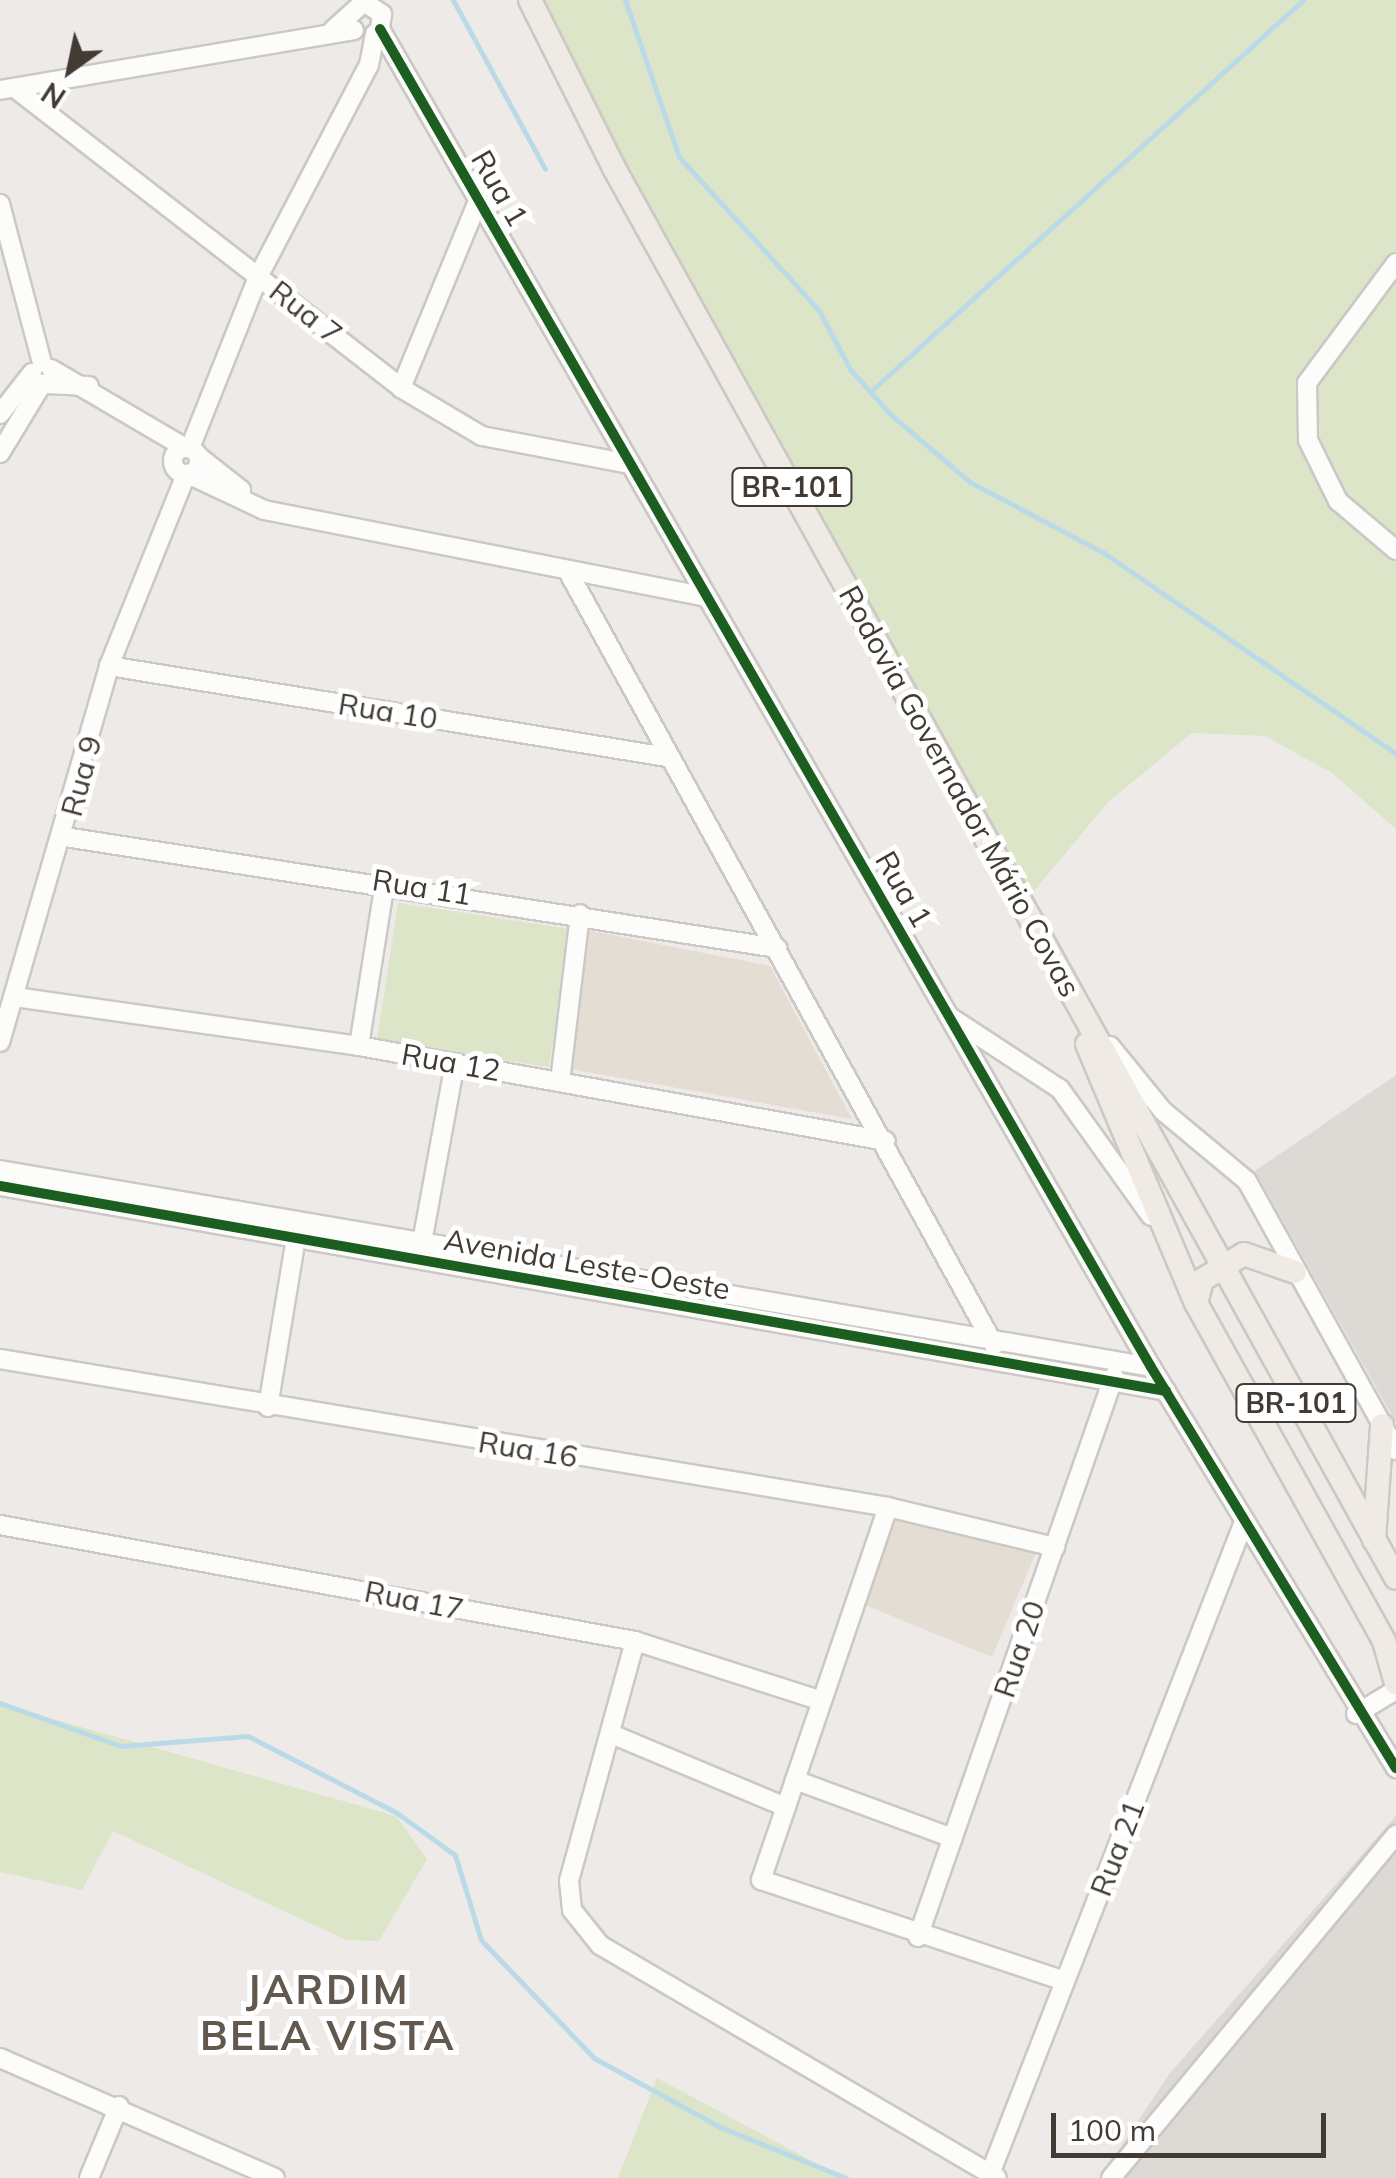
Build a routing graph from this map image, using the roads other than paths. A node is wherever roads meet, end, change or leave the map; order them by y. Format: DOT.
graph roads {
  1 [pos="530,0"];
  2 [pos="363,1"];
  3 [pos="364,30"];
  4 [pos="8,89"];
  5 [pos="478,201"];
  6 [pos="0,204"];
  7 [pos="1394,271"];
  8 [pos="260,275"];
  9 [pos="42,374"];
  10 [pos="402,388"];
  11 [pos="0,414"];
  12 [pos="0,453"];
  13 [pos="185,461"];
  14 [pos="630,464"];
  15 [pos="1396,550"];
  16 [pos="570,575"];
  17 [pos="707,597"];
  18 [pos="109,666"];
  19 [pos="667,757"];
  20 [pos="65,838"];
  21 [pos="385,881"];
  22 [pos="580,914"];
  23 [pos="777,948"];
  24 [pos="1060,970"];
  25 [pos="15,996"];
  26 [pos="1084,1014"];
  27 [pos="949,1017"];
  28 [pos="0,1042"];
  29 [pos="360,1046"];
  30 [pos="456,1063"];
  31 [pos="560,1082"];
  32 [pos="886,1141"];
  33 [pos="0,1170"];
  34 [pos="0,1186"];
  35 [pos="296,1238"];
  36 [pos="423,1238"];
  37 [pos="1171,1247"];
  38 [pos="420,1258"];
  39 [pos="1218,1266"];
  40 [pos="1295,1272"];
  41 [pos="1196,1302"];
  42 [pos="994,1339"];
  43 [pos="0,1359"];
  44 [pos="992,1362"];
  45 [pos="1120,1362"];
  46 [pos="1151,1367"];
  47 [pos="1112,1384"];
  48 [pos="1166,1391"];
  49 [pos="268,1406"];
  50 [pos="1382,1425"];
  51 [pos="1396,1450"];
  52 [pos="888,1507"];
  53 [pos="1244,1522"];
  54 [pos="0,1525"];
  55 [pos="1374,1540"];
  56 [pos="1055,1547"];
  57 [pos="1396,1578"];
  58 [pos="635,1641"];
  59 [pos="1396,1686"];
  60 [pos="822,1701"];
  61 [pos="1356,1714"];
  62 [pos="616,1736"];
  63 [pos="1396,1768"];
  64 [pos="795,1780"];
  65 [pos="786,1807"];
  66 [pos="1396,1834"];
  67 [pos="953,1838"];
  68 [pos="918,1937"];
  69 [pos="1066,1981"];
  70 [pos="0,2058"];
  71 [pos="119,2106"];
  72 [pos="994,2176"];
  73 [pos="89,2178"];
  74 [pos="275,2178"];
  75 [pos="1111,2178"];
  1 -- 24 [label="main road, Rodovia Governador Mário Covas / BR-101"];
  2 -- 3 [label="street"];
  2 -- 3 [label="street, Rua 1"];
  3 -- 4 [label="street"];
  3 -- 5 [label="street, Rua 1"];
  3 -- 8 [label="street, Rua 9"];
  4 -- 8 [label="street, Rua 7"];
  5 -- 10 [label="street"];
  5 -- 14 [label="street, Rua 1"];
  6 -- 9 [label="street"];
  7 -- 15 [label="street"];
  8 -- 10 [label="street, Rua 7"];
  8 -- 13 [label="street, Rua 9"];
  9 -- 11 [label="street"];
  9 -- 12 [label="street"];
  9 -- 13 [label="street"];
  10 -- 14 [label="street, Rua 7"];
  13 -- 16 [label="street"];
  13 -- 18 [label="street, Rua 9"];
  14 -- 17 [label="street, Rua 1"];
  16 -- 17 [label="street"];
  16 -- 19 [label="street"];
  17 -- 27 [label="street, Rua 1"];
  18 -- 19 [label="street, Rua 10"];
  18 -- 20 [label="street, Rua 9"];
  19 -- 23 [label="street"];
  20 -- 21 [label="street, Rua 11"];
  20 -- 25 [label="street, Rua 9"];
  21 -- 22 [label="street, Rua 11"];
  21 -- 29 [label="street"];
  22 -- 23 [label="street, Rua 11"];
  22 -- 31 [label="street"];
  23 -- 32 [label="street"];
  24 -- 26 [label="main road, Rodovia Governador Mário Covas / BR-101"];
  24 -- 37 [label="main road"];
  25 -- 28 [label="street, Rua 9"];
  25 -- 29 [label="street, Rua 12"];
  26 -- 39 [label="main road, Rodovia Governador Mário Covas / BR-101"];
  26 -- 40 [label="street"];
  27 -- 37 [label="street"];
  27 -- 46 [label="street, Rua 1"];
  29 -- 30 [label="street, Rua 12"];
  30 -- 31 [label="street, Rua 12"];
  30 -- 36 [label="street"];
  31 -- 32 [label="street, Rua 12"];
  32 -- 42 [label="street"];
  33 -- 36 [label="street, Avenida Leste-Oeste"];
  34 -- 35 [label="street, Avenida Leste-Oeste"];
  35 -- 38 [label="street, Avenida Leste-Oeste"];
  35 -- 49 [label="street"];
  36 -- 38 [label="street"];
  36 -- 42 [label="street, Avenida Leste-Oeste"];
  37 -- 41 [label="main road"];
  38 -- 44 [label="street, Avenida Leste-Oeste"];
  39 -- 40 [label="main road"];
  39 -- 41 [label="main road"];
  39 -- 55 [label="main road, Rodovia Governador Mário Covas / BR-101"];
  40 -- 50 [label="street"];
  41 -- 59 [label="main road"];
  42 -- 44 [label="street"];
  42 -- 45 [label="street, Avenida Leste-Oeste"];
  43 -- 49 [label="street, Rua 16"];
  44 -- 47 [label="street, Avenida Leste-Oeste"];
  45 -- 46 [label="street, Avenida Leste-Oeste"];
  45 -- 47 [label="street, Rua 20"];
  46 -- 48 [label="street, Rua 1"];
  47 -- 48 [label="street, Avenida Leste-Oeste"];
  47 -- 56 [label="street, Rua 20"];
  48 -- 53 [label="street, Rua 1"];
  49 -- 52 [label="street, Rua 16"];
  50 -- 51 [label="street"];
  50 -- 55 [label="main road"];
  52 -- 56 [label="street, Rua 16"];
  52 -- 60 [label="street"];
  53 -- 61 [label="street, Rua 1"];
  53 -- 69 [label="street, Rua 21"];
  54 -- 58 [label="street, Rua 17"];
  55 -- 57 [label="main road, Rodovia Governador Mário Covas / BR-101"];
  56 -- 67 [label="street, Rua 20"];
  58 -- 60 [label="street, Rua 17"];
  58 -- 62 [label="street"];
  59 -- 61 [label="street"];
  60 -- 64 [label="street"];
  61 -- 63 [label="street, Rua 1"];
  62 -- 65 [label="street"];
  62 -- 72 [label="street"];
  64 -- 65 [label="street"];
  64 -- 67 [label="street"];
  65 -- 68 [label="street"];
  66 -- 75 [label="street"];
  67 -- 68 [label="street, Rua 20"];
  68 -- 69 [label="street"];
  69 -- 72 [label="street, Rua 21"];
  70 -- 71 [label="street"];
  71 -- 73 [label="street"];
  71 -- 74 [label="street"];
}
